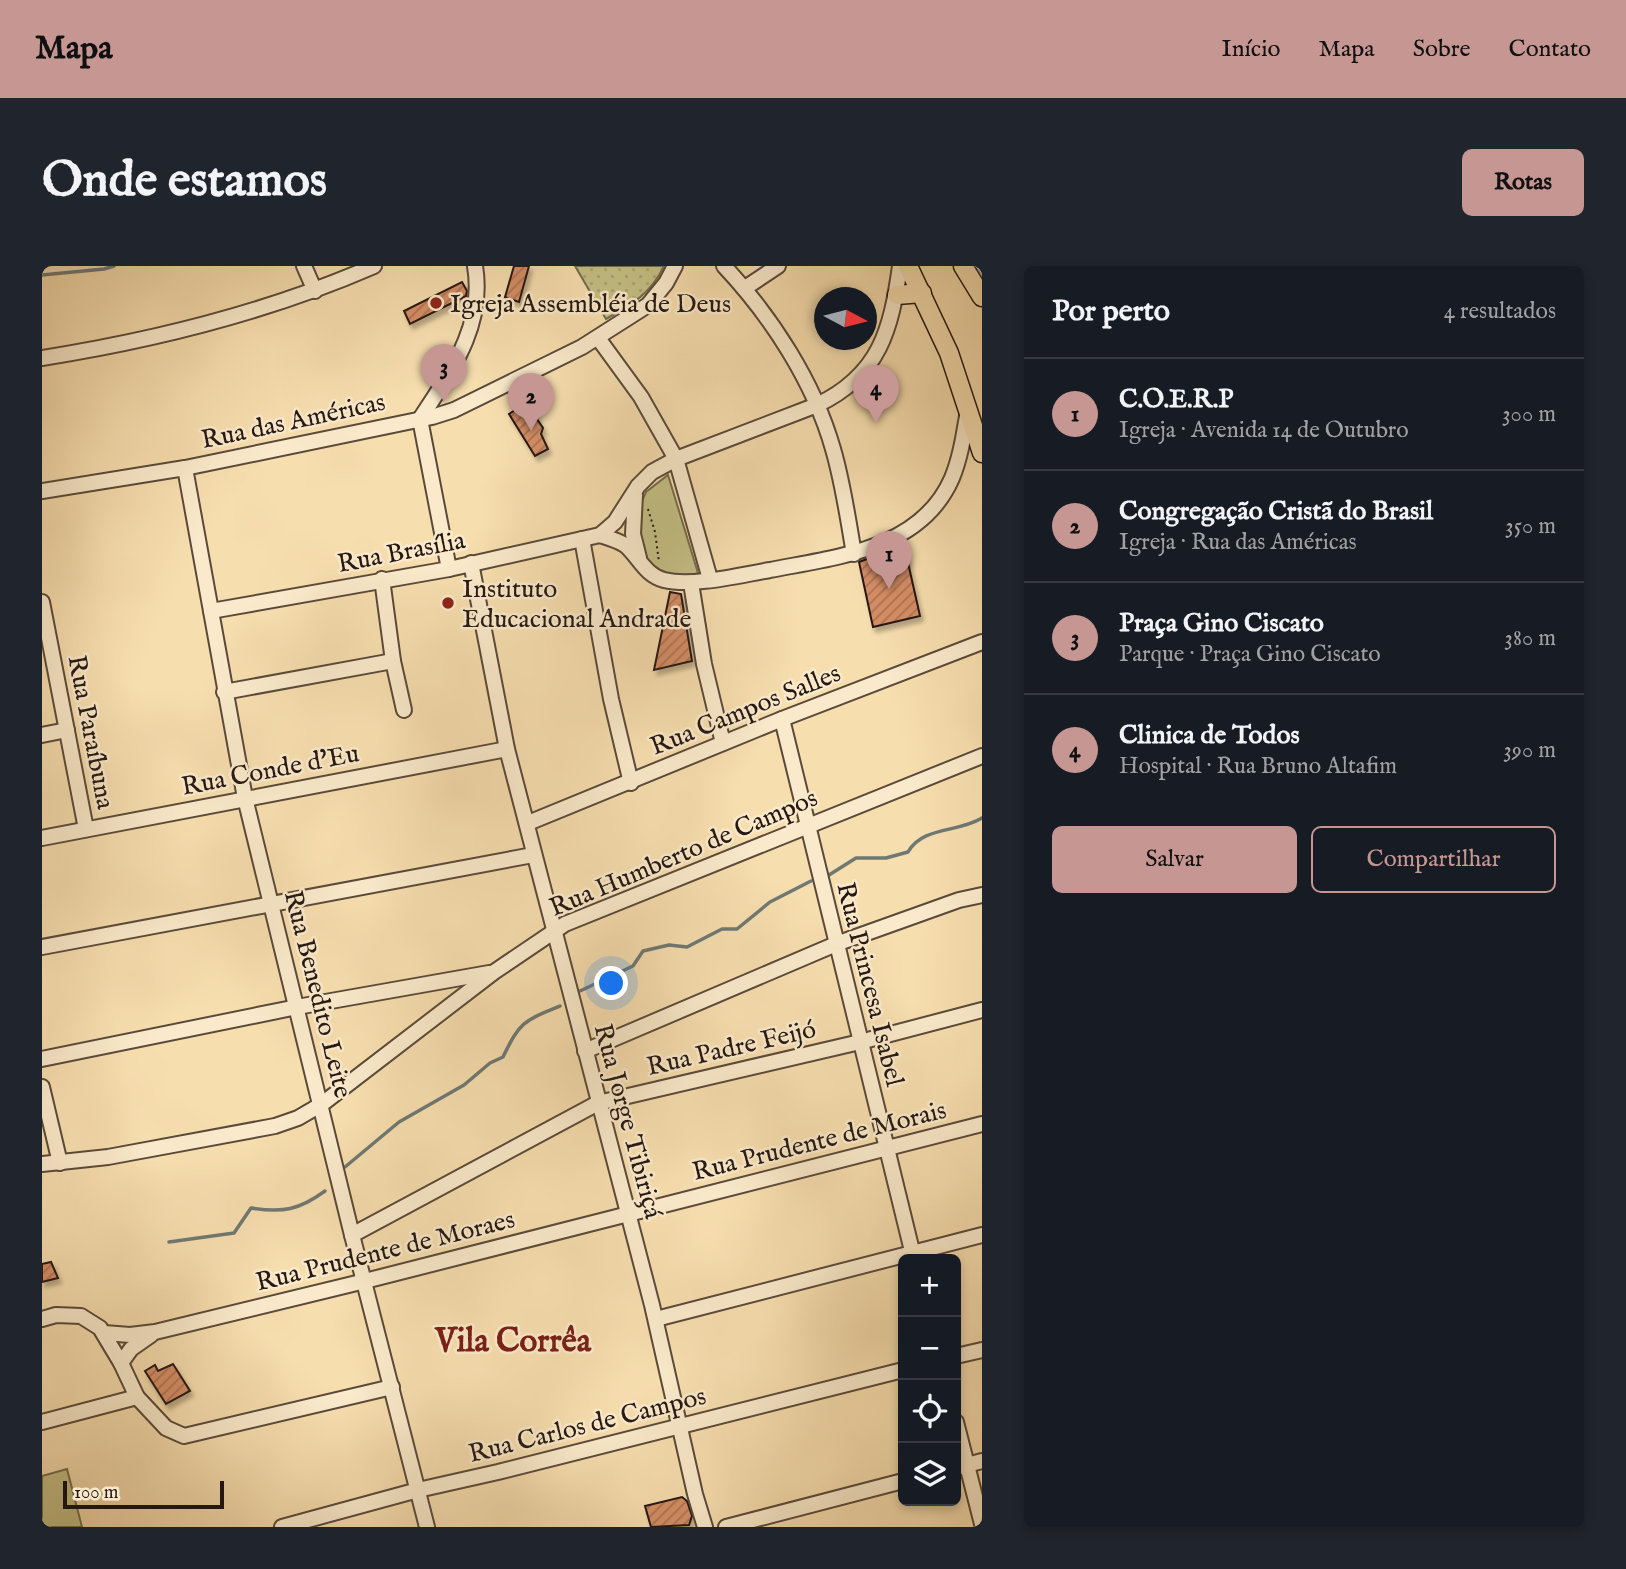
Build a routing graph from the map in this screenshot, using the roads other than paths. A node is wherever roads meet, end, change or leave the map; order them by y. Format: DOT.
graph roads {
  1 [pos="304,266"];
  2 [pos="374,266"];
  3 [pos="475,266"];
  4 [pos="724,266"];
  5 [pos="778,266"];
  6 [pos="901,266"];
  7 [pos="908,266"];
  8 [pos="963,266"];
  9 [pos="673,269"];
  10 [pos="745,288"];
  11 [pos="315,290"];
  12 [pos="922,293"];
  13 [pos="897,295"];
  14 [pos="982,297"];
  15 [pos="598,338"];
  16 [pos="42,358"];
  17 [pos="444,382"];
  18 [pos="960,382"];
  19 [pos="982,397"];
  20 [pos="817,405"];
  21 [pos="460,408"];
  22 [pos="975,408"];
  23 [pos="420,419"];
  24 [pos="982,453"];
  25 [pos="676,459"];
  26 [pos="185,468"];
  27 [pos="635,490"];
  28 [pos="42,491"];
  29 [pos="600,535"];
  30 [pos="582,540"];
  31 [pos="854,554"];
  32 [pos="471,563"];
  33 [pos="642,566"];
  34 [pos="449,569"];
  35 [pos="382,579"];
  36 [pos="710,579"];
  37 [pos="691,583"];
  38 [pos="42,602"];
  39 [pos="211,611"];
  40 [pos="982,642"];
  41 [pos="393,661"];
  42 [pos="225,692"];
  43 [pos="404,710"];
  44 [pos="782,719"];
  45 [pos="67,730"];
  46 [pos="42,735"];
  47 [pos="723,743"];
  48 [pos="507,748"];
  49 [pos="982,756"];
  50 [pos="631,782"];
  51 [pos="245,799"];
  52 [pos="528,823"];
  53 [pos="807,825"];
  54 [pos="86,830"];
  55 [pos="42,838"];
  56 [pos="533,855"];
  57 [pos="982,895"];
  58 [pos="271,904"];
  59 [pos="553,931"];
  60 [pos="836,944"];
  61 [pos="42,947"];
  62 [pos="494,972"];
  63 [pos="297,1007"];
  64 [pos="982,1010"];
  65 [pos="860,1042"];
  66 [pos="584,1051"];
  67 [pos="42,1059"];
  68 [pos="42,1087"];
  69 [pos="598,1103"];
  70 [pos="322,1104"];
  71 [pos="982,1124"];
  72 [pos="887,1149"];
  73 [pos="60,1163"];
  74 [pos="42,1164"];
  75 [pos="628,1214"];
  76 [pos="352,1235"];
  77 [pos="982,1235"];
  78 [pos="913,1254"];
  79 [pos="920,1254"];
  80 [pos="898,1260"];
  81 [pos="365,1281"];
  82 [pos="42,1319"];
  83 [pos="656,1319"];
  84 [pos="155,1332"];
  85 [pos="103,1333"];
  86 [pos="982,1350"];
  87 [pos="961,1355"];
  88 [pos="121,1363"];
  89 [pos="898,1371"];
  90 [pos="392,1387"];
  91 [pos="137,1397"];
  92 [pos="42,1422"];
  93 [pos="679,1426"];
  94 [pos="982,1461"];
  95 [pos="961,1466"];
  96 [pos="898,1482"];
  97 [pos="418,1490"];
  98 [pos="982,1524"];
  99 [pos="282,1527"];
  100 [pos="427,1527"];
  101 [pos="705,1527"];
  102 [pos="726,1527"];
  1 -- 11 [label="street"];
  2 -- 11 [label="street"];
  3 -- 17 [label="street"];
  4 -- 10 [label="street"];
  5 -- 10 [label="street"];
  6 -- 13 [label="street"];
  7 -- 12 [label="main road"];
  8 -- 14 [label="main road"];
  9 -- 15 [label="street, Rua das Américas"];
  10 -- 20 [label="street"];
  11 -- 16 [label="street"];
  12 -- 13 [label="main road"];
  12 -- 18 [label="main road"];
  13 -- 20 [label="street"];
  15 -- 21 [label="street, Rua das Américas"];
  15 -- 25 [label="street"];
  17 -- 21 [label="street"];
  17 -- 23 [label="street"];
  18 -- 19 [label="main road"];
  18 -- 22 [label="main road"];
  20 -- 25 [label="street"];
  20 -- 31 [label="street"];
  21 -- 23 [label="street, Rua das Américas"];
  22 -- 24 [label="main road"];
  22 -- 31 [label="street"];
  23 -- 26 [label="street, Rua das Américas"];
  23 -- 34 [label="street"];
  25 -- 27 [label="street"];
  25 -- 36 [label="street"];
  26 -- 28 [label="street, Rua das Américas"];
  26 -- 39 [label="street, Rua Benedito Leite"];
  27 -- 29 [label="street"];
  27 -- 33 [label="street"];
  29 -- 30 [label="street, Rua Brasília"];
  29 -- 33 [label="street"];
  30 -- 32 [label="street, Rua Brasília"];
  30 -- 50 [label="street"];
  31 -- 36 [label="street"];
  32 -- 34 [label="street, Rua Brasília"];
  32 -- 48 [label="street, Rua Jorge Tibiriçá"];
  33 -- 37 [label="street"];
  34 -- 35 [label="street, Rua Brasília"];
  35 -- 39 [label="street, Rua Brasília"];
  35 -- 41 [label="street"];
  36 -- 37 [label="street"];
  37 -- 47 [label="street"];
  38 -- 45 [label="street, Rua Paraíbuna"];
  39 -- 42 [label="street, Rua Benedito Leite"];
  40 -- 44 [label="street, Rua Campos Salles"];
  41 -- 42 [label="street"];
  41 -- 43 [label="street"];
  42 -- 51 [label="street, Rua Benedito Leite"];
  44 -- 47 [label="street, Rua Campos Salles"];
  44 -- 53 [label="street, Rua Princesa Isabel"];
  45 -- 46 [label="street"];
  45 -- 54 [label="street, Rua Paraíbuna"];
  47 -- 50 [label="street, Rua Campos Salles"];
  48 -- 51 [label="street, Rua Conde d'Eu"];
  48 -- 52 [label="street, Rua Jorge Tibiriçá"];
  49 -- 53 [label="street, Rua Humberto de Campos"];
  50 -- 52 [label="street, Rua Campos Salles"];
  51 -- 54 [label="street, Rua Conde d'Eu"];
  51 -- 58 [label="street, Rua Benedito Leite"];
  52 -- 56 [label="street, Rua Jorge Tibiriçá"];
  53 -- 59 [label="street, Rua Humberto de Campos"];
  53 -- 60 [label="street, Rua Princesa Isabel"];
  54 -- 55 [label="street, Rua Conde d'Eu"];
  56 -- 58 [label="street"];
  56 -- 59 [label="street, Rua Jorge Tibiriçá"];
  57 -- 60 [label="street"];
  58 -- 61 [label="street"];
  58 -- 63 [label="street, Rua Benedito Leite"];
  59 -- 62 [label="street, Rua Humberto de Campos"];
  59 -- 66 [label="street, Rua Jorge Tibiriçá"];
  60 -- 65 [label="street, Rua Princesa Isabel"];
  60 -- 66 [label="street"];
  62 -- 63 [label="street"];
  62 -- 70 [label="street, Rua Humberto de Campos"];
  63 -- 67 [label="street"];
  63 -- 70 [label="street, Rua Benedito Leite"];
  64 -- 65 [label="street, Rua Padre Feijó"];
  65 -- 69 [label="street, Rua Padre Feijó"];
  65 -- 72 [label="street, Rua Princesa Isabel"];
  66 -- 69 [label="street, Rua Jorge Tibiriçá"];
  68 -- 73 [label="street"];
  69 -- 75 [label="street, Rua Jorge Tibiriçá"];
  69 -- 76 [label="street, Rua Padre Feijó"];
  70 -- 73 [label="street, Rua Humberto de Campos"];
  70 -- 76 [label="street, Rua Benedito Leite"];
  71 -- 72 [label="street, Rua Prudente de Morais"];
  72 -- 75 [label="street, Rua Prudente de Morais"];
  72 -- 78 [label="street, Rua Princesa Isabel"];
  73 -- 74 [label="street, Rua Humberto de Campos"];
  75 -- 81 [label="street, Rua Prudente de Moraes"];
  75 -- 83 [label="street, Rua Jorge Tibiriçá"];
  76 -- 81 [label="street, Rua Benedito Leite"];
  77 -- 79 [label="street"];
  80 -- 83 [label="street"];
  81 -- 84 [label="street, Rua Prudente de Moraes"];
  81 -- 90 [label="street, Rua Benedito Leite"];
  82 -- 85 [label="street"];
  83 -- 93 [label="street, Rua Jorge Tibiriçá"];
  84 -- 85 [label="street, Rua Prudente de Moraes"];
  84 -- 88 [label="street, Rua Prudente de Moraes"];
  85 -- 88 [label="street"];
  86 -- 87 [label="street"];
  88 -- 91 [label="street"];
  89 -- 93 [label="street, Rua Carlos de Campos"];
  90 -- 91 [label="street"];
  90 -- 97 [label="street, Rua Benedito Leite"];
  91 -- 92 [label="street"];
  93 -- 97 [label="street, Rua Carlos de Campos"];
  93 -- 101 [label="street, Rua Jorge Tibiriçá"];
  94 -- 95 [label="street"];
  95 -- 98 [label="street"];
  96 -- 102 [label="street"];
  97 -- 99 [label="street, Rua Carlos de Campos"];
  97 -- 100 [label="street, Rua Benedito Leite"];
}
